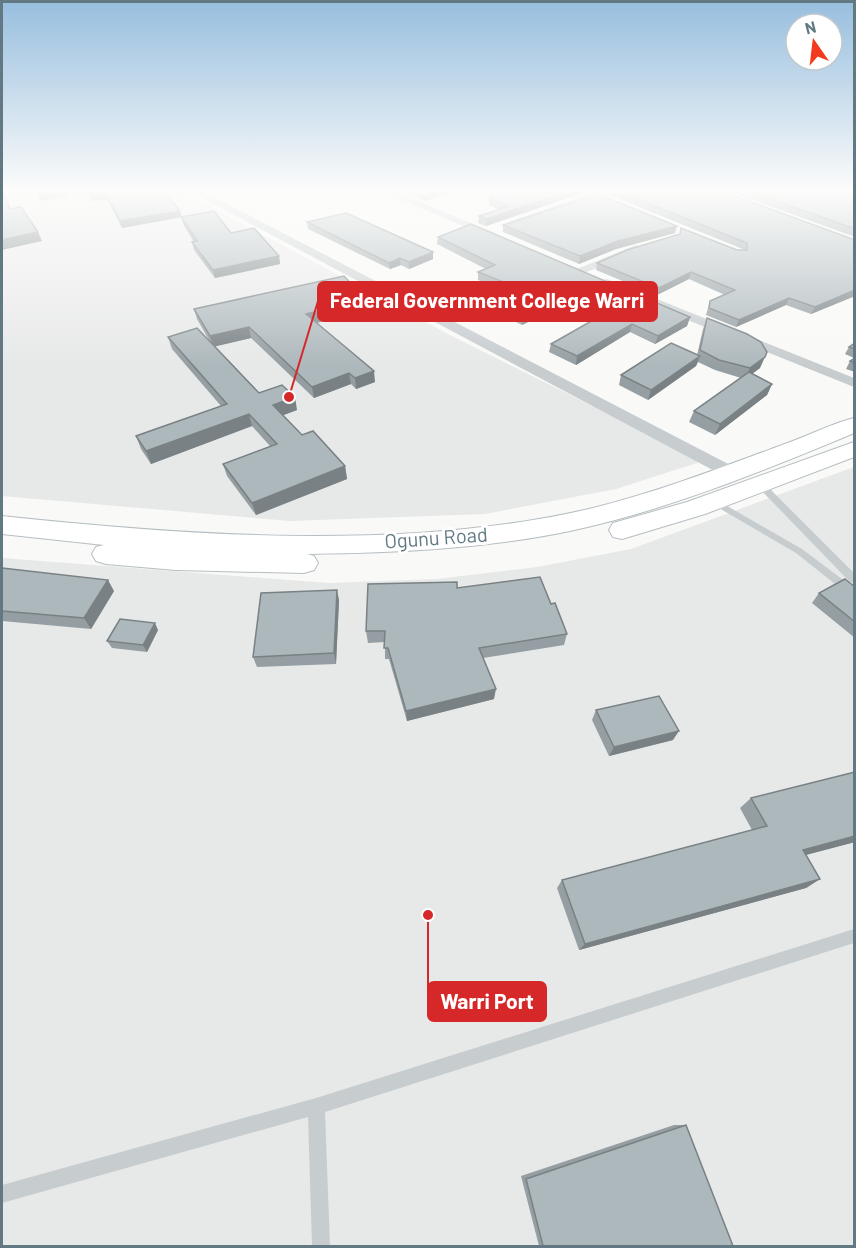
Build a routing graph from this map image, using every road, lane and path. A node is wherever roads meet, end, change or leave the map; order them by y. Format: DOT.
graph roads {
  1 [pos="307,250"];
  2 [pos="631,250"];
  3 [pos="855,383"];
  4 [pos="855,425"];
  5 [pos="855,448"];
  6 [pos="730,472"];
  7 [pos="760,484"];
  8 [pos="715,502"];
  9 [pos="2,525"];
  10 [pos="2,545"];
  11 [pos="855,579"];
  12 [pos="855,593"];
  13 [pos="855,936"];
  14 [pos="316,1106"];
  15 [pos="2,1194"];
  16 [pos="321,1246"];
  1 -- 6 [label="street"];
  2 -- 3 [label="street"];
  4 -- 6 [label="main road, Ogunu Road"];
  5 -- 7 [label="main road, Ogunu Road"];
  6 -- 9 [label="main road, Ogunu Road"];
  7 -- 8 [label="main road, Ogunu Road"];
  7 -- 11 [label="lane"];
  8 -- 10 [label="main road, Ogunu Road"];
  8 -- 12 [label="lane"];
  13 -- 14 [label="lane"];
  14 -- 15 [label="lane"];
  14 -- 16 [label="lane"];
}
